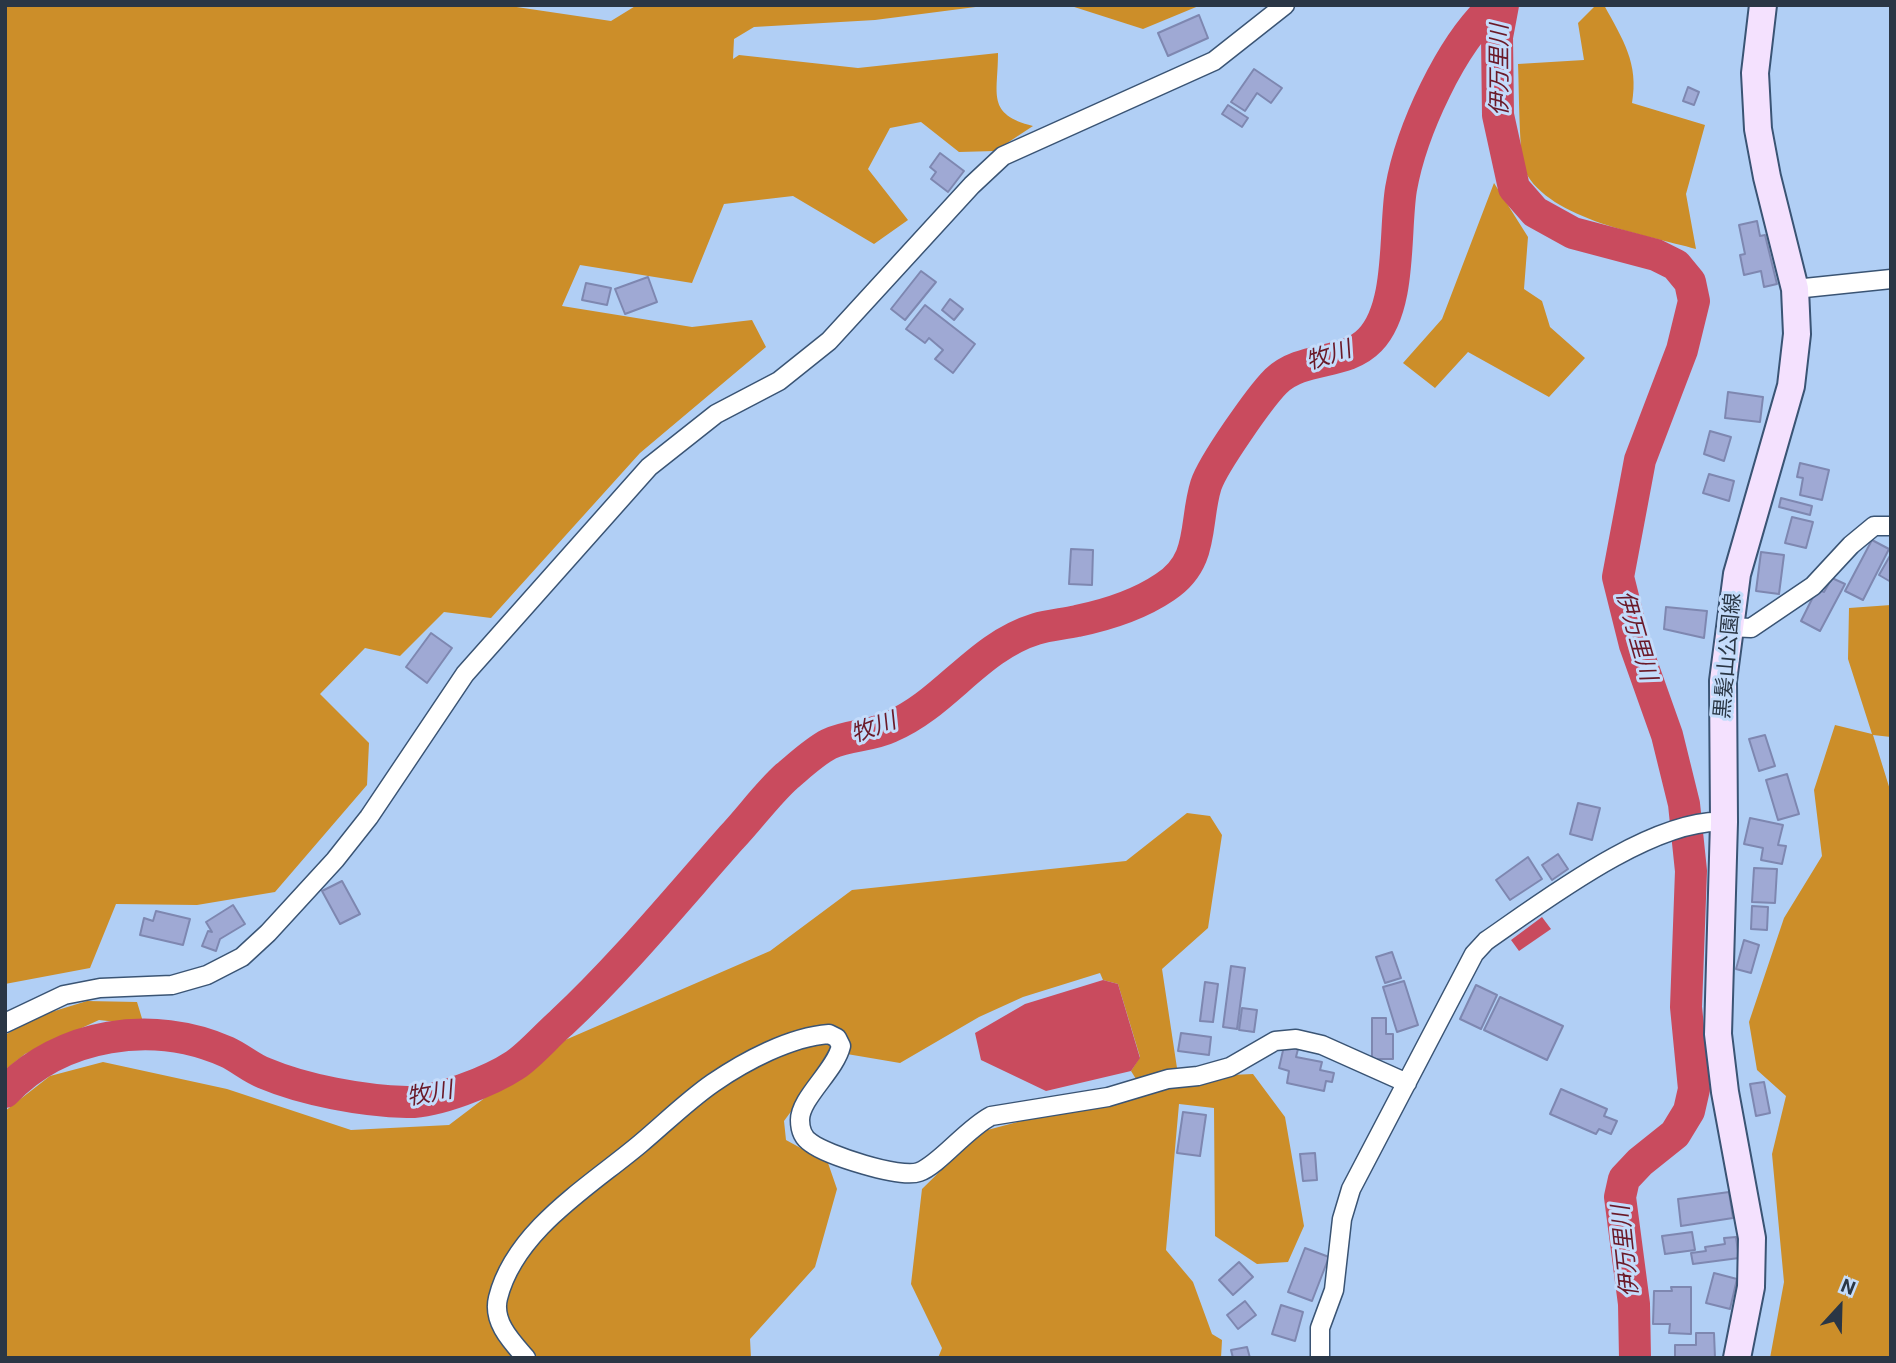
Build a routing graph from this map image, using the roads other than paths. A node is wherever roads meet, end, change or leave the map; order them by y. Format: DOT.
graph roads {
  1 [pos="1285,5"];
  2 [pos="1763,5"];
  3 [pos="1891,279"];
  4 [pos="1796,289"];
  5 [pos="1891,526"];
  6 [pos="1728,627"];
  7 [pos="1724,822"];
  8 [pos="5,1023"];
  9 [pos="1407,1083"];
  10 [pos="526,1358"];
  11 [pos="1320,1358"];
  12 [pos="1737,1358"];
  1 -- 8 [label="street"];
  2 -- 4 [label="main road, 黒髪山公園線"];
  3 -- 4 [label="street"];
  4 -- 6 [label="main road, 黒髪山公園線"];
  5 -- 6 [label="street"];
  6 -- 7 [label="main road, 黒髪山公園線"];
  7 -- 9 [label="street"];
  7 -- 12 [label="main road, 黒髪山公園線"];
  9 -- 10 [label="street"];
  9 -- 11 [label="street"];
}
